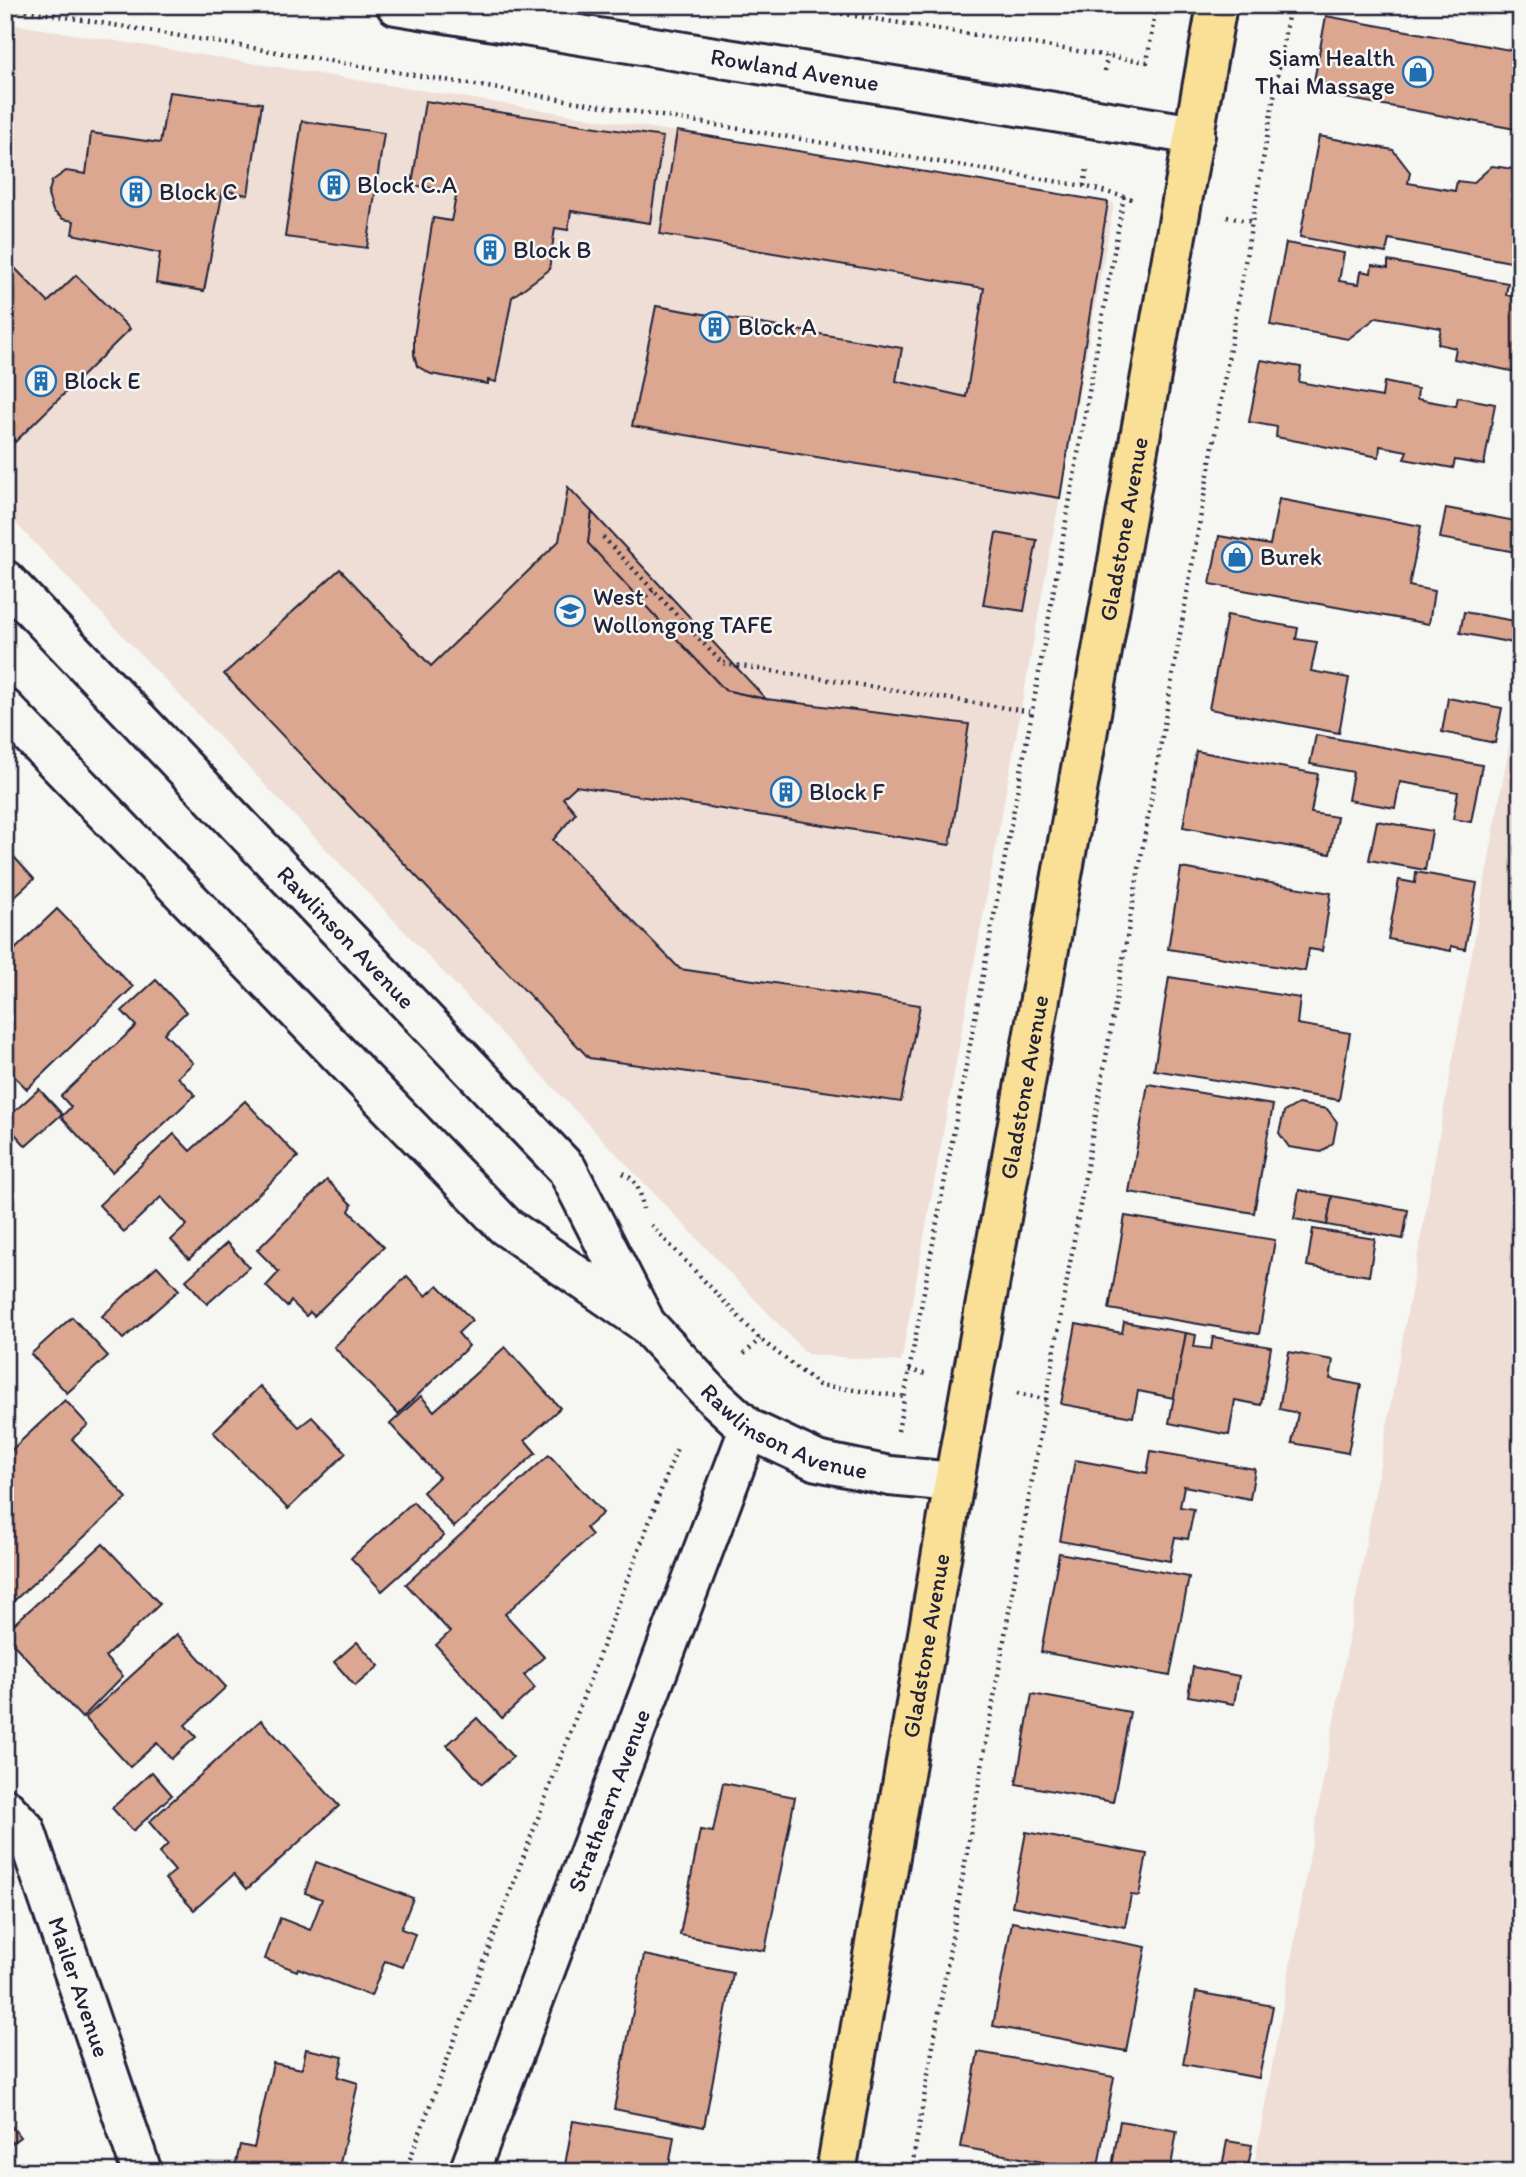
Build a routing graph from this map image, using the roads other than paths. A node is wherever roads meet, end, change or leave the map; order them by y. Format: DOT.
graph roads {
  1 [pos="396,5"];
  2 [pos="1217,5"];
  3 [pos="1195,135"];
  4 [pos="5,580"];
  5 [pos="5,709"];
  6 [pos="644,1322"];
  7 [pos="749,1429"];
  8 [pos="954,1482"];
  9 [pos="5,1808"];
  10 [pos="142,2172"];
  11 [pos="469,2172"];
  12 [pos="836,2172"];
  1 -- 3 [label="street, Rowland Avenue"];
  2 -- 3 [label="main road, Gladstone Avenue"];
  3 -- 8 [label="main road, Gladstone Avenue"];
  4 -- 6 [label="street, Rawlinson Avenue"];
  5 -- 6 [label="street, Rawlinson Avenue"];
  6 -- 7 [label="street, Rawlinson Avenue"];
  7 -- 8 [label="street, Rawlinson Avenue"];
  7 -- 11 [label="street, Strathearn Avenue"];
  8 -- 12 [label="main road, Gladstone Avenue"];
  9 -- 10 [label="street, Mailer Avenue"];
}
